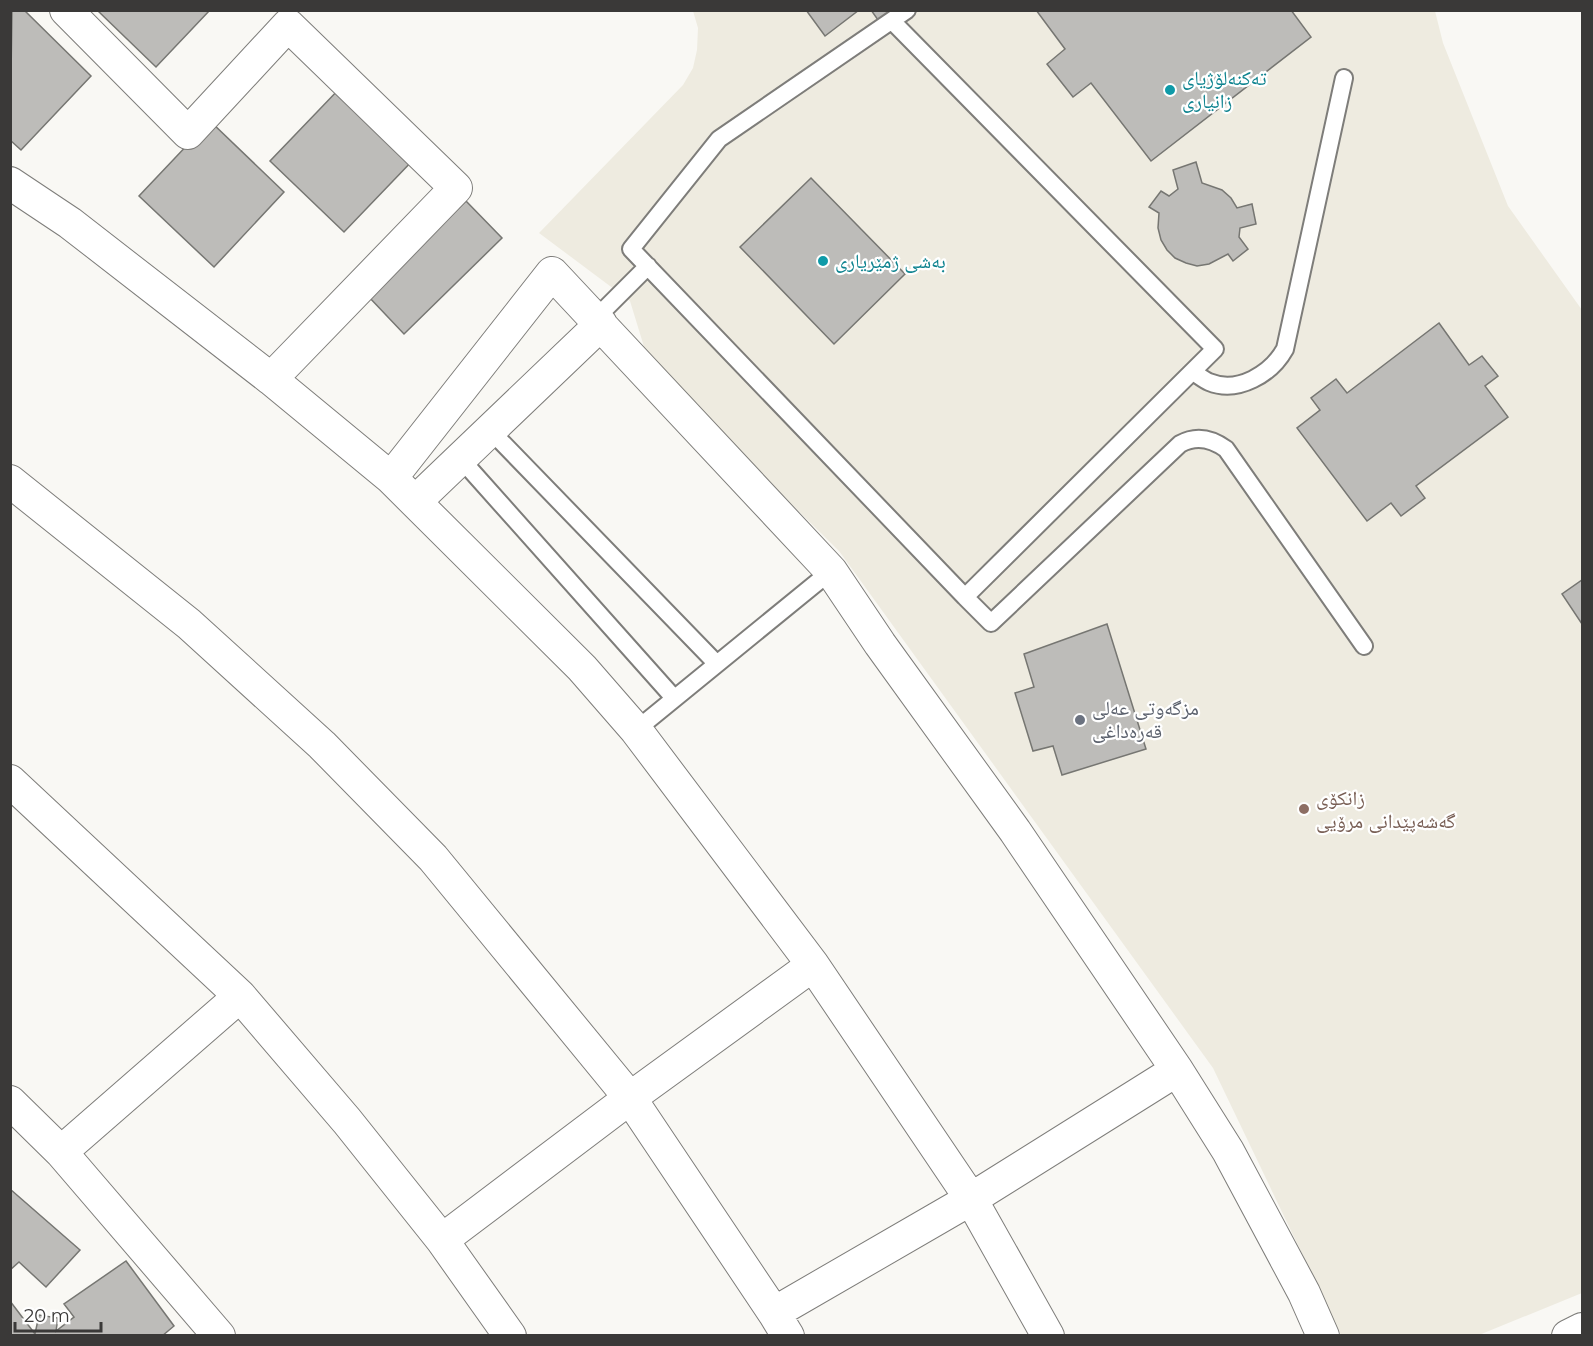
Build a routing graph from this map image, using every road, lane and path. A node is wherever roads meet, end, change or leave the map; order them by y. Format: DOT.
graph roads {
  1 [pos="66,10"];
  2 [pos="907,10"];
  3 [pos="893,22"];
  4 [pos="1344,78"];
  5 [pos="10,183"];
  6 [pos="648,266"];
  7 [pos="598,321"];
  8 [pos="1193,372"];
  9 [pos="271,379"];
  10 [pos="490,430"];
  11 [pos="460,458"];
  12 [pos="392,478"];
  13 [pos="10,481"];
  14 [pos="416,501"];
  15 [pos="831,571"];
  16 [pos="965,597"];
  17 [pos="1364,645"];
  18 [pos="716,663"];
  19 [pos="674,698"];
  20 [pos="636,730"];
  21 [pos="10,781"];
  22 [pos="813,965"];
  23 [pos="240,996"];
  24 [pos="1177,1070"];
  25 [pos="630,1098"];
  26 [pos="10,1102"];
  27 [pos="61,1152"];
  28 [pos="971,1198"];
  29 [pos="442,1240"];
  30 [pos="781,1324"];
  31 [pos="1582,1329"];
  32 [pos="219,1335"];
  33 [pos="510,1335"];
  34 [pos="1048,1335"];
  35 [pos="1323,1335"];
  36 [pos="1568,1335"];
  1 -- 9 [label="street"];
  2 -- 3 [label="lane"];
  3 -- 6 [label="lane"];
  3 -- 8 [label="lane"];
  4 -- 8 [label="lane"];
  5 -- 9 [label="street"];
  6 -- 7 [label="lane"];
  6 -- 16 [label="lane"];
  7 -- 10 [label="street"];
  7 -- 12 [label="street"];
  7 -- 15 [label="street"];
  8 -- 16 [label="lane"];
  9 -- 12 [label="street"];
  10 -- 11 [label="street"];
  10 -- 18 [label="lane"];
  11 -- 14 [label="street"];
  11 -- 19 [label="lane"];
  12 -- 14 [label="street"];
  13 -- 25 [label="street"];
  14 -- 20 [label="street"];
  15 -- 18 [label="lane"];
  15 -- 24 [label="street"];
  16 -- 17 [label="lane"];
  18 -- 19 [label="lane"];
  19 -- 20 [label="lane"];
  20 -- 22 [label="street"];
  21 -- 23 [label="street"];
  22 -- 25 [label="street"];
  22 -- 28 [label="street"];
  23 -- 27 [label="street"];
  23 -- 29 [label="street"];
  24 -- 28 [label="street"];
  24 -- 35 [label="street"];
  25 -- 29 [label="street"];
  25 -- 30 [label="street"];
  26 -- 27 [label="street"];
  27 -- 32 [label="street"];
  28 -- 30 [label="street"];
  28 -- 34 [label="street"];
  29 -- 33 [label="street"];
  31 -- 36 [label="street"];
}
